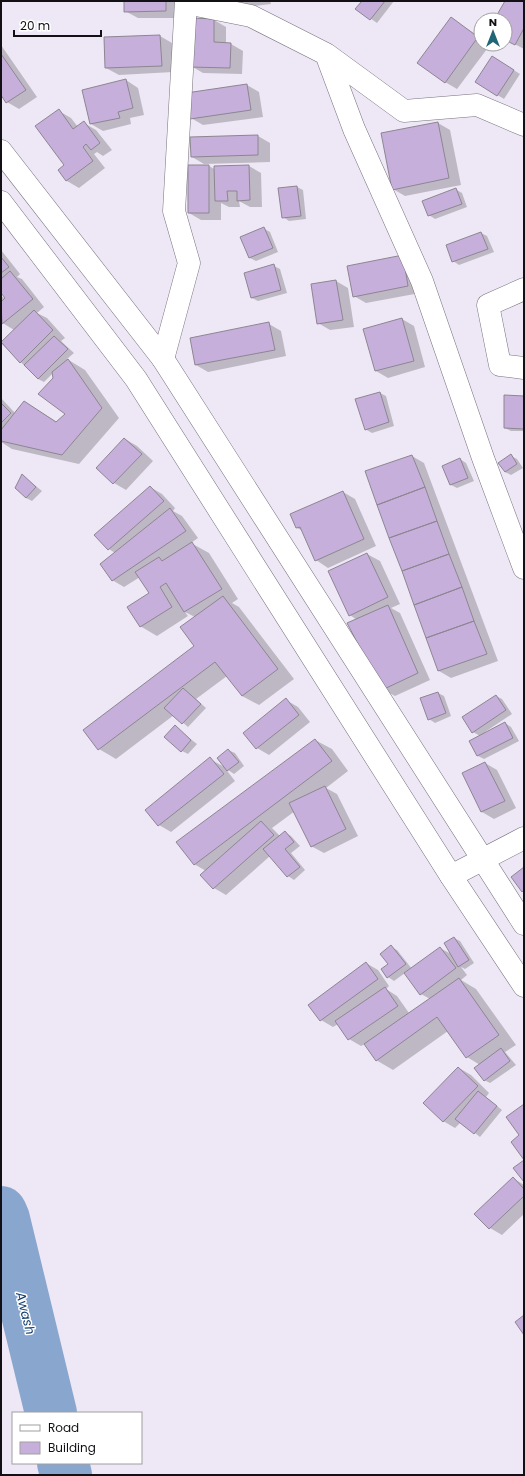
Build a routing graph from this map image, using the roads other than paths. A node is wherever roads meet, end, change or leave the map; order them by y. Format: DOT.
graph roads {
  1 [pos="186,2"];
  2 [pos="326,54"];
  3 [pos="524,125"];
  4 [pos="1,151"];
  5 [pos="1,202"];
  6 [pos="524,289"];
  7 [pos="162,359"];
  8 [pos="524,368"];
  9 [pos="136,380"];
  10 [pos="524,568"];
  11 [pos="524,838"];
  12 [pos="481,859"];
  13 [pos="451,876"];
  14 [pos="524,924"];
  15 [pos="524,986"];
  1 -- 2 [label="main road"];
  1 -- 7 [label="main road"];
  2 -- 3 [label="main road"];
  2 -- 10 [label="main road"];
  4 -- 7 [label="main road"];
  5 -- 9 [label="main road"];
  6 -- 8 [label="main road"];
  7 -- 9 [label="main road"];
  7 -- 12 [label="main road"];
  9 -- 13 [label="main road"];
  11 -- 12 [label="main road"];
  12 -- 13 [label="main road"];
  12 -- 14 [label="main road"];
  13 -- 15 [label="main road"];
}
